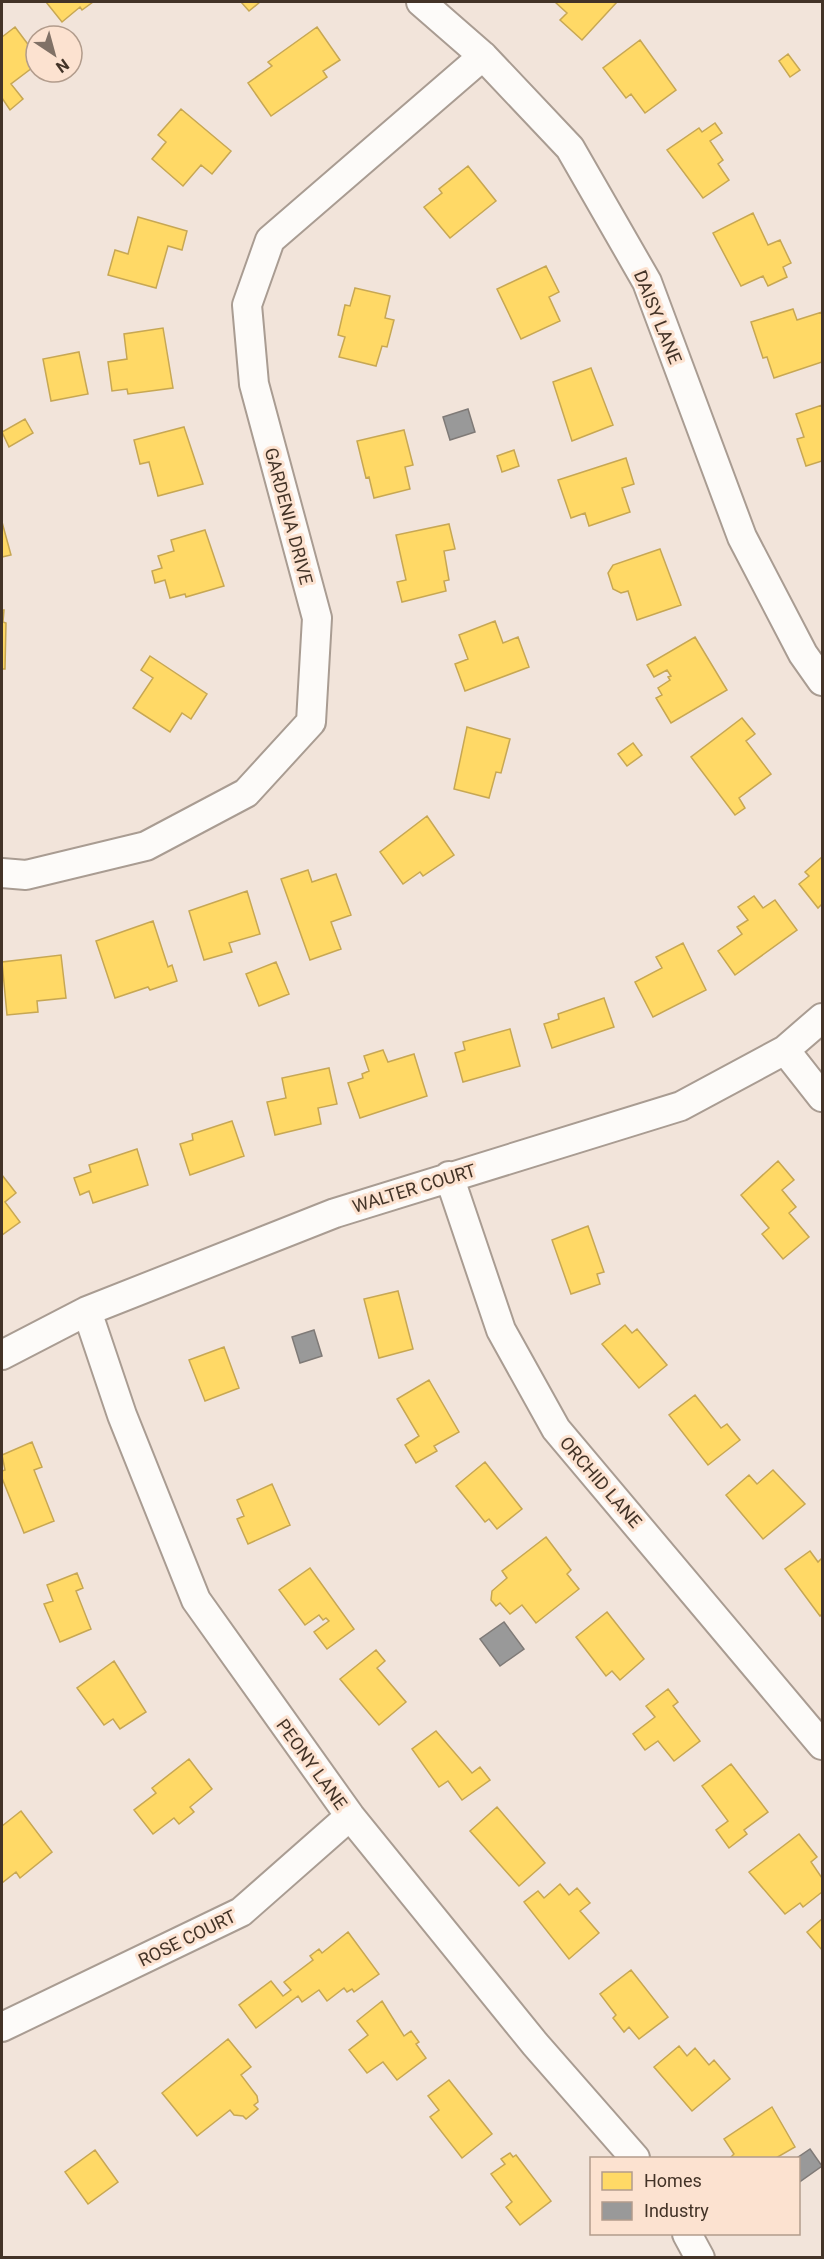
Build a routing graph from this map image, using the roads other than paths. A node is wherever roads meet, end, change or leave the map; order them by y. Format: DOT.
graph roads {
  1 [pos="421,2"];
  2 [pos="483,56"];
  3 [pos="822,681"];
  4 [pos="2,873"];
  5 [pos="822,1018"];
  6 [pos="784,1050"];
  7 [pos="822,1097"];
  8 [pos="449,1176"];
  9 [pos="87,1311"];
  10 [pos="2,1355"];
  11 [pos="822,1745"];
  12 [pos="350,1816"];
  13 [pos="2,2027"];
  14 [pos="634,2157"];
  15 [pos="688,2235"];
  16 [pos="700,2258"];
  1 -- 2 [label="street, DAISY LANE"];
  2 -- 3 [label="street, DAISY LANE"];
  2 -- 4 [label="street, GARDENIA DRIVE"];
  5 -- 6 [label="street, WALTER COURT"];
  6 -- 7 [label="street"];
  6 -- 8 [label="street, WALTER COURT"];
  8 -- 9 [label="street, WALTER COURT"];
  8 -- 11 [label="street, ORCHID LANE"];
  9 -- 10 [label="street, WALTER COURT"];
  9 -- 12 [label="street, PEONY LANE"];
  12 -- 13 [label="street, ROSE COURT"];
  12 -- 14 [label="street, PEONY LANE"];
  15 -- 16 [label="street"];
}
